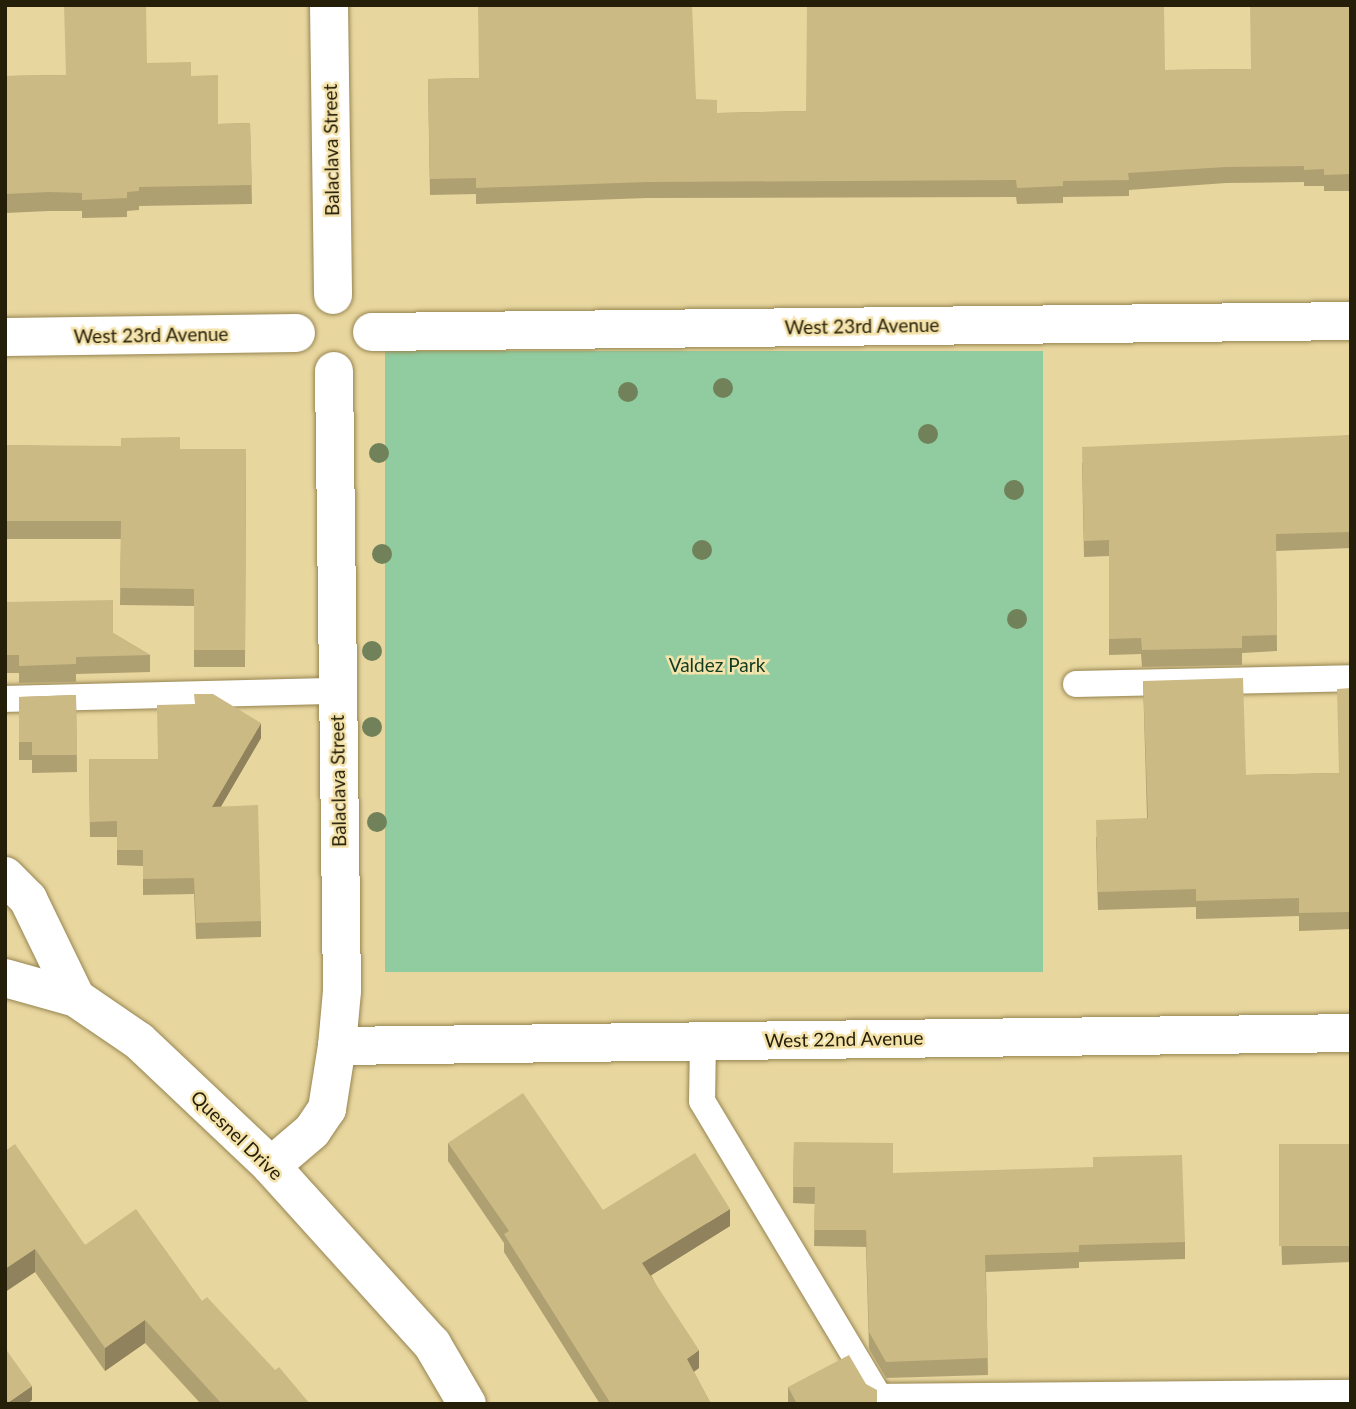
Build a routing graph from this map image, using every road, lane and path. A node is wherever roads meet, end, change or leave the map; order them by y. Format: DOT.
graph roads {
  1 [pos="330,5"];
  2 [pos="333,295"];
  3 [pos="1351,321"];
  4 [pos="372,331"];
  5 [pos="296,333"];
  6 [pos="5,337"];
  7 [pos="334,371"];
  8 [pos="1351,678"];
  9 [pos="1076,684"];
  10 [pos="336,691"];
  11 [pos="5,699"];
  12 [pos="5,876"];
  13 [pos="5,978"];
  14 [pos="76,998"];
  15 [pos="1351,1033"];
  16 [pos="704,1040"];
  17 [pos="337,1046"];
  18 [pos="271,1166"];
  19 [pos="1351,1394"];
  20 [pos="467,1404"];
  1 -- 2 [label="street, Balaclava Street"];
  2 -- 4 [label="street"];
  2 -- 5 [label="street"];
  3 -- 4 [label="street, West 23rd Avenue"];
  4 -- 7 [label="street"];
  5 -- 6 [label="street, West 23rd Avenue"];
  5 -- 7 [label="street"];
  7 -- 10 [label="street, Balaclava Street"];
  8 -- 9 [label="lane"];
  10 -- 11 [label="lane"];
  10 -- 17 [label="street, Balaclava Street"];
  12 -- 14 [label="street, Quesnel Drive"];
  13 -- 14 [label="street"];
  14 -- 18 [label="street, Quesnel Drive"];
  15 -- 16 [label="street, West 22nd Avenue"];
  16 -- 17 [label="street, West 22nd Avenue"];
  16 -- 19 [label="lane"];
  17 -- 18 [label="street, Balaclava Street"];
  18 -- 20 [label="street, Quesnel Drive"];
}
